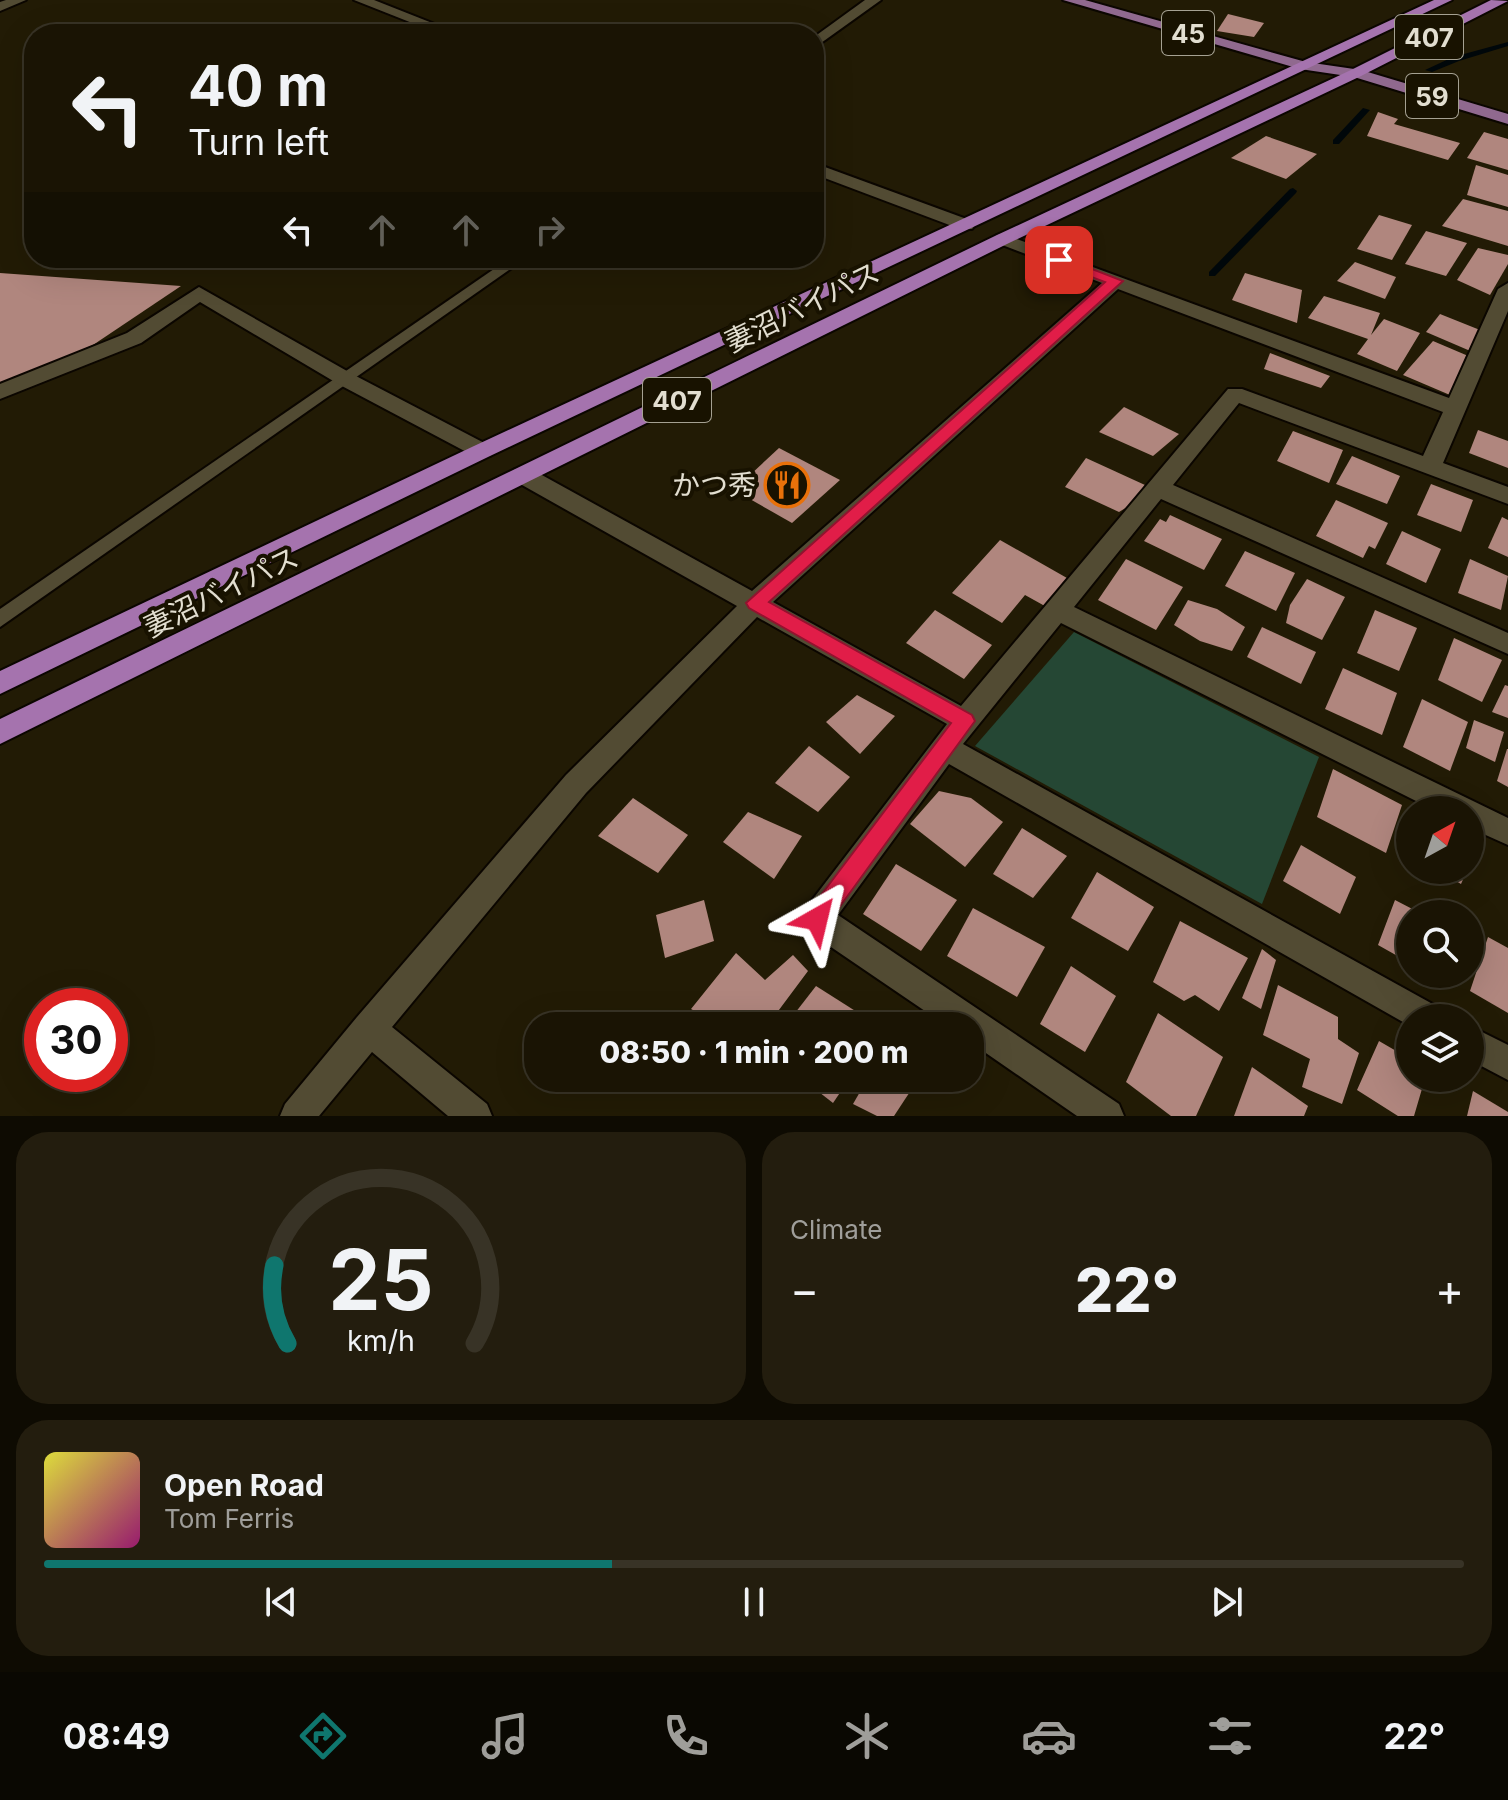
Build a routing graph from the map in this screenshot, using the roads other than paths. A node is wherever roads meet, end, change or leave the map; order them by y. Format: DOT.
graph roads {
  1 [pos="19,0"];
  2 [pos="361,0"];
  3 [pos="874,0"];
  4 [pos="1070,0"];
  5 [pos="1502,0"];
  6 [pos="1436,1"];
  7 [pos="0,7"];
  8 [pos="426,24"];
  9 [pos="824,37"];
  10 [pos="1305,66"];
  11 [pos="1356,73"];
  12 [pos="1508,119"];
  13 [pos="824,172"];
  14 [pos="966,225"];
  15 [pos="1003,239"];
  16 [pos="505,268"];
  17 [pos="1115,281"];
  18 [pos="1507,296"];
  19 [pos="347,380"];
  20 [pos="0,392"];
  21 [pos="1455,408"];
  22 [pos="482,451"];
  23 [pos="1430,466"];
  24 [pos="523,475"];
  25 [pos="1158,488"];
  26 [pos="1508,496"];
  27 [pos="755,603"];
  28 [pos="1057,610"];
  29 [pos="0,619"];
  30 [pos="1508,644"];
  31 [pos="0,683"];
  32 [pos="965,721"];
  33 [pos="0,732"];
  34 [pos="945,748"];
  35 [pos="1435,796"];
  36 [pos="1484,821"];
  37 [pos="1508,832"];
  38 [pos="1402,1004"];
  39 [pos="368,1028"];
  40 [pos="1484,1050"];
  41 [pos="1508,1063"];
  42 [pos="297,1116"];
  43 [pos="475,1116"];
  44 [pos="1107,1116"];
  1 -- 7 [label="street"];
  2 -- 8 [label="street"];
  3 -- 9 [label="street"];
  4 -- 10 [label="main road, 45"];
  5 -- 11 [label="highway, 妻沼バイパス / 407"];
  6 -- 10 [label="highway, 妻沼バイパス / 407"];
  10 -- 11 [label="main road, 45"];
  10 -- 14 [label="highway, 妻沼バイパス / 407"];
  11 -- 12 [label="main road, 59"];
  11 -- 15 [label="highway, 妻沼バイパス / 407"];
  13 -- 14 [label="street"];
  14 -- 22 [label="highway, 妻沼バイパス / 407"];
  15 -- 17 [label="street"];
  15 -- 24 [label="highway, 妻沼バイパス / 407"];
  16 -- 19 [label="lane"];
  17 -- 21 [label="street"];
  17 -- 27 [label="street"];
  18 -- 21 [label="street"];
  19 -- 20 [label="street"];
  19 -- 22 [label="street"];
  19 -- 29 [label="lane"];
  21 -- 23 [label="street"];
  22 -- 31 [label="highway, 妻沼バイパス / 407"];
  23 -- 25 [label="street"];
  23 -- 26 [label="street"];
  24 -- 27 [label="street"];
  24 -- 33 [label="highway, 妻沼バイパス / 407"];
  25 -- 28 [label="street"];
  25 -- 30 [label="street"];
  27 -- 32 [label="street"];
  27 -- 39 [label="street"];
  28 -- 32 [label="street"];
  28 -- 35 [label="street"];
  32 -- 34 [label="street"];
  34 -- 38 [label="street"];
  34 -- 44 [label="street"];
  36 -- 37 [label="street"];
  39 -- 42 [label="street"];
  39 -- 43 [label="street"];
  40 -- 41 [label="street"];
}
